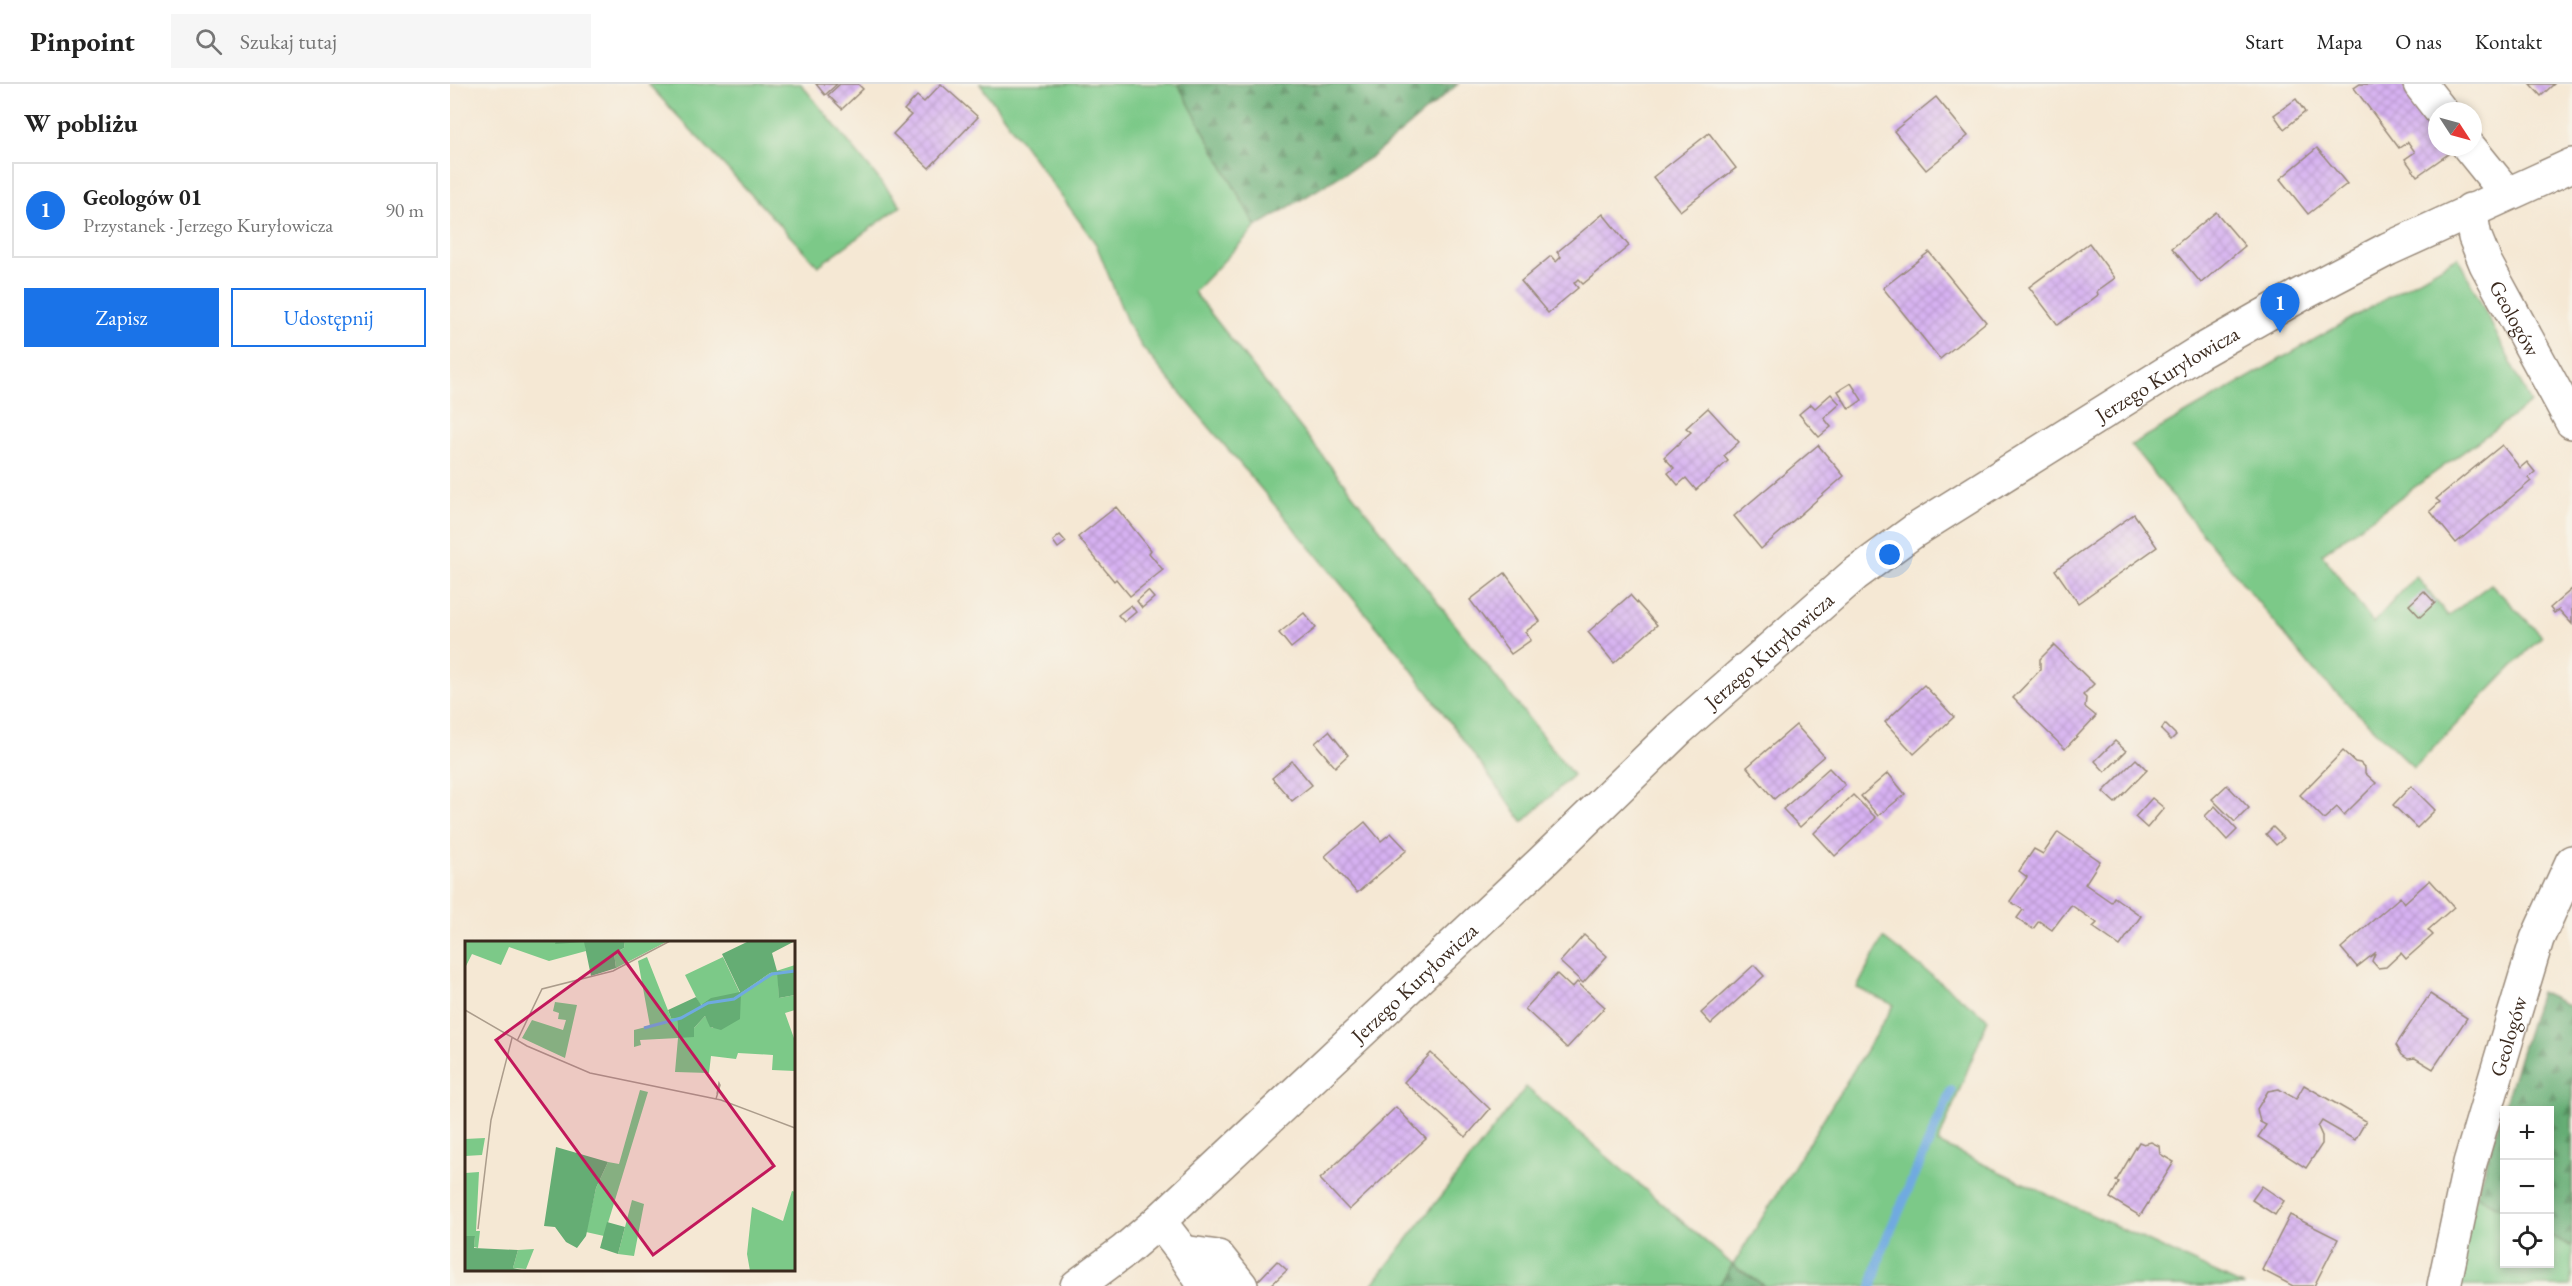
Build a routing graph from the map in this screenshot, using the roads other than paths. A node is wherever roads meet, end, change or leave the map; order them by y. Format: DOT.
graph roads {
  1 [pos="2420,84"];
  2 [pos="2434,102"];
  3 [pos="2476,156"];
  4 [pos="2572,165"];
  5 [pos="2507,194"];
  6 [pos="2470,210"];
  7 [pos="2572,422"];
  8 [pos="2572,862"];
  9 [pos="1159,1221"];
  10 [pos="1183,1252"];
  11 [pos="1077,1286"];
  12 [pos="1174,1286"];
  13 [pos="1205,1286"];
  14 [pos="1241,1286"];
  15 [pos="2444,1286"];
  1 -- 2 [label="street"];
  3 -- 5 [label="street"];
  4 -- 5 [label="street, Jerzego Kuryłowicza"];
  5 -- 6 [label="street, Jerzego Kuryłowicza"];
  6 -- 7 [label="street, Geologów"];
  6 -- 9 [label="street, Jerzego Kuryłowicza"];
  8 -- 15 [label="street, Geologów"];
  9 -- 10 [label="street"];
  9 -- 11 [label="street, Jerzego Kuryłowicza"];
  10 -- 12 [label="street"];
  10 -- 13 [label="street"];
  10 -- 14 [label="street"];
}
